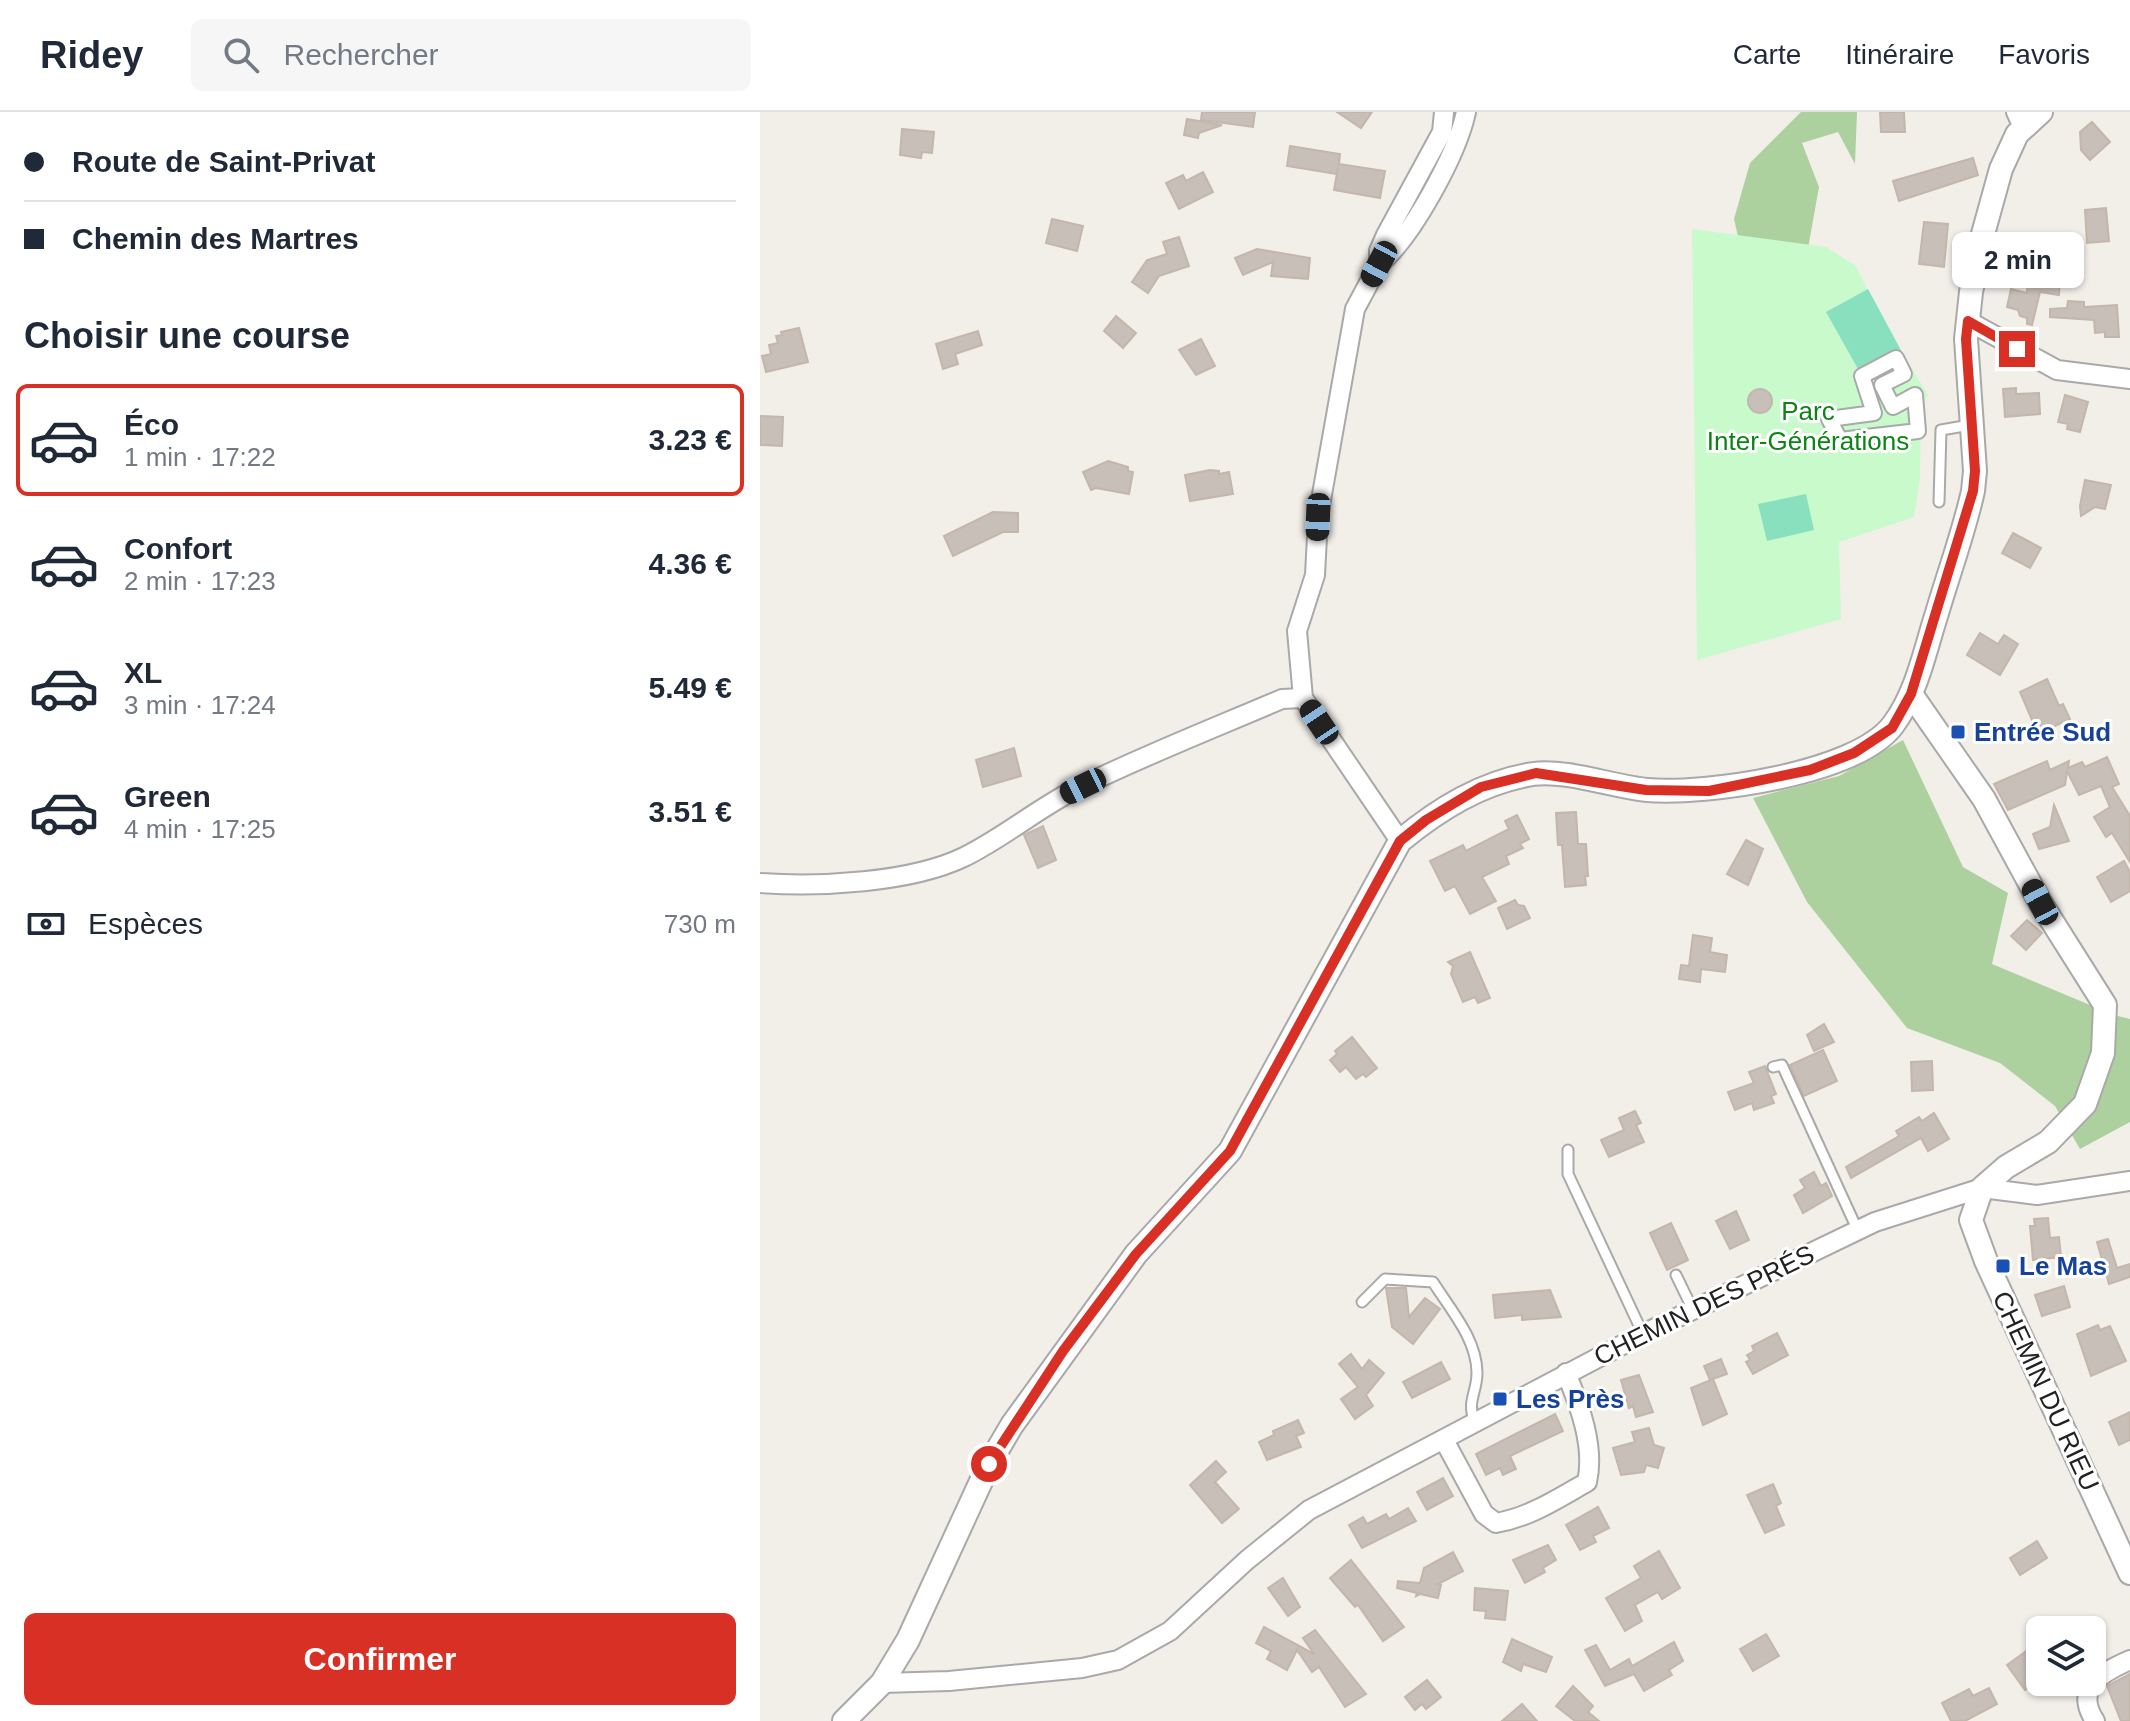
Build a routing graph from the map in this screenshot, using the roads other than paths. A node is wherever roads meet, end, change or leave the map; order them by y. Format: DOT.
graph roads {
  1 [pos="1444,112"];
  2 [pos="1466,112"];
  3 [pos="2041,112"];
  4 [pos="2019,120"];
  5 [pos="1379,264"];
  6 [pos="1968,321"];
  7 [pos="2130,379"];
  8 [pos="1893,407"];
  9 [pos="1972,425"];
  10 [pos="1939,502"];
  11 [pos="1911,694"];
  12 [pos="1303,698"];
  13 [pos="1400,841"];
  14 [pos="760,883"];
  15 [pos="1773,1067"];
  16 [pos="1568,1150"];
  17 [pos="2130,1181"];
  18 [pos="1982,1188"];
  19 [pos="1858,1231"];
  20 [pos="1676,1275"];
  21 [pos="1362,1302"];
  22 [pos="1693,1310"];
  23 [pos="1643,1334"];
  24 [pos="1566,1373"];
  25 [pos="1475,1422"];
  26 [pos="1444,1440"];
  27 [pos="2130,1573"];
  28 [pos="2130,1660"];
  29 [pos="882,1683"];
  30 [pos="844,1721"];
  31 [pos="2095,1721"];
  1 -- 5 [label="street"];
  2 -- 5 [label="street"];
  3 -- 4 [label="street"];
  4 -- 6 [label="street"];
  5 -- 12 [label="street"];
  6 -- 7 [label="street"];
  6 -- 9 [label="street"];
  8 -- 8 [label="street"];
  9 -- 10 [label="lane"];
  9 -- 11 [label="street"];
  11 -- 13 [label="street"];
  11 -- 18 [label="street"];
  12 -- 13 [label="street"];
  12 -- 14 [label="street"];
  13 -- 29 [label="street"];
  15 -- 19 [label="lane"];
  16 -- 23 [label="lane"];
  17 -- 18 [label="street"];
  18 -- 19 [label="street, CHEMIN DES PRÉS"];
  18 -- 27 [label="street, CHEMIN DU RIEU"];
  19 -- 22 [label="street, CHEMIN DES PRÉS"];
  20 -- 22 [label="lane"];
  21 -- 25 [label="lane"];
  22 -- 23 [label="street, CHEMIN DES PRÉS"];
  23 -- 24 [label="street, CHEMIN DES PRÉS"];
  24 -- 25 [label="street, CHEMIN DES PRÉS"];
  24 -- 26 [label="street"];
  25 -- 26 [label="street, CHEMIN DES PRÉS"];
  26 -- 29 [label="street, CHEMIN DES PRÉS"];
  28 -- 31 [label="street"];
  29 -- 30 [label="street"];
}
